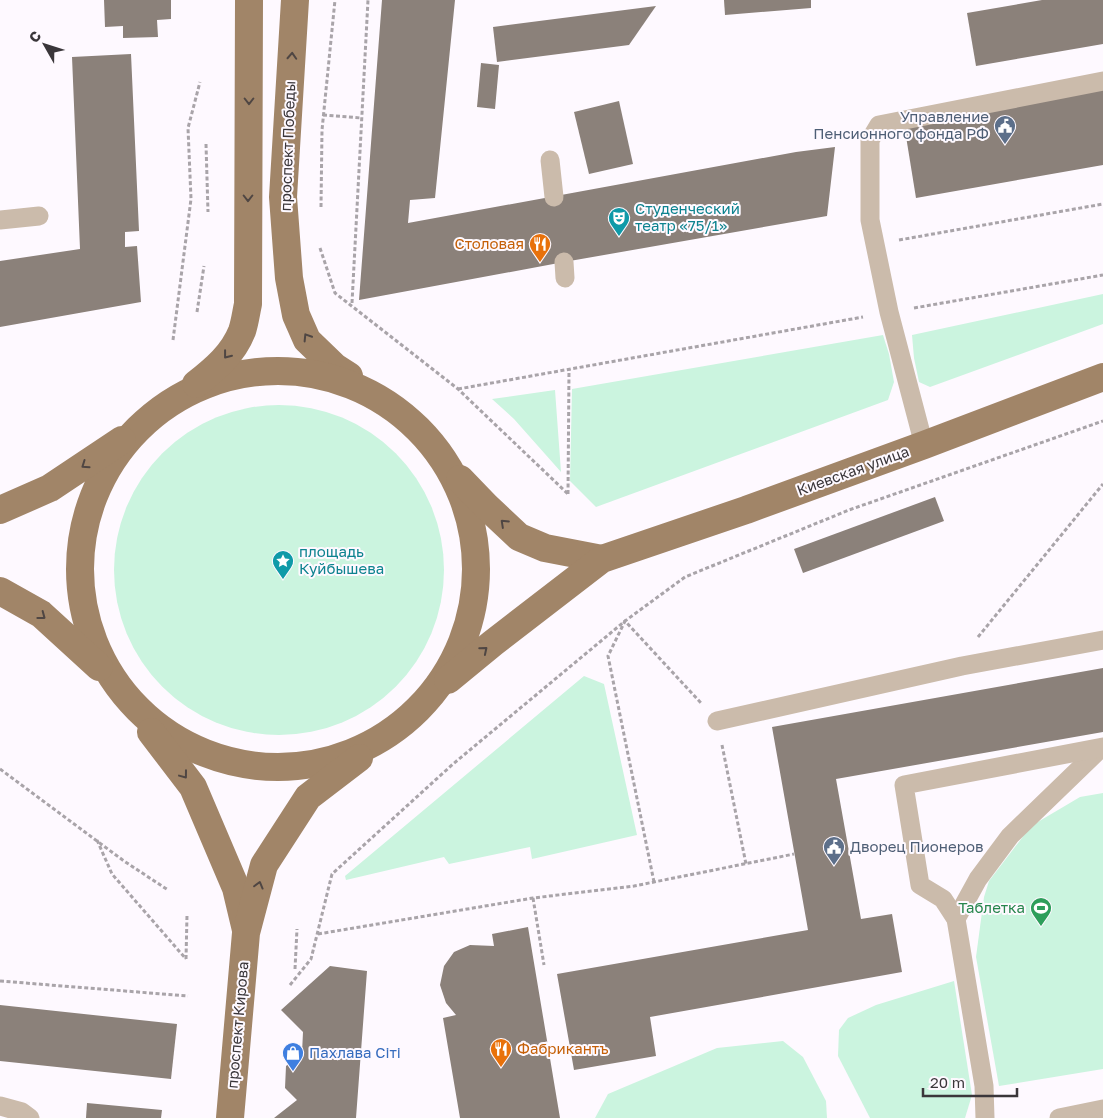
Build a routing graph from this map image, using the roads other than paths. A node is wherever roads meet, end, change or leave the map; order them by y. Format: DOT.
graph roads {
  1 [pos="249,0"];
  2 [pos="295,0"];
  3 [pos="1103,81"];
  4 [pos="550,160"];
  5 [pos="554,197"];
  6 [pos="39,216"];
  7 [pos="0,220"];
  8 [pos="1103,377"];
  9 [pos="179,398"];
  10 [pos="386,400"];
  11 [pos="140,428"];
  12 [pos="924,445"];
  13 [pos="454,472"];
  14 [pos="0,510"];
  15 [pos="602,559"];
  16 [pos="0,591"];
  17 [pos="1103,640"];
  18 [pos="117,685"];
  19 [pos="434,693"];
  20 [pos="411,720"];
  21 [pos="717,721"];
  22 [pos="1102,747"];
  23 [pos="956,919"];
  24 [pos="246,933"];
  25 [pos="0,1106"];
  26 [pos="1103,1109"];
  27 [pos="30,1118"];
  28 [pos="230,1118"];
  29 [pos="985,1118"];
  30 [pos="1059,1118"];
  1 -- 9 [label="main road, one-way"];
  10 -- 2 [label="main road, проспект Победы, one-way"];
  3 -- 12 [label="lane"];
  4 -- 5 [label="lane"];
  6 -- 7 [label="lane"];
  8 -- 12 [label="main road, Киевская улица"];
  9 -- 10 [label="main road"];
  9 -- 11 [label="main road"];
  10 -- 13 [label="main road"];
  11 -- 14 [label="main road, one-way"];
  11 -- 18 [label="main road"];
  12 -- 15 [label="main road, Киевская улица"];
  15 -- 13 [label="main road, Киевская улица, one-way"];
  13 -- 19 [label="main road"];
  19 -- 15 [label="main road, Киевская улица, one-way"];
  16 -- 18 [label="main road, one-way"];
  17 -- 21 [label="lane"];
  18 -- 20 [label="main road"];
  18 -- 24 [label="main road, one-way"];
  19 -- 20 [label="main road"];
  24 -- 20 [label="main road, one-way"];
  22 -- 23 [label="lane"];
  22 -- 23 [label="lane"];
  23 -- 29 [label="lane"];
  24 -- 28 [label="main road, проспект Кирова"];
  25 -- 27 [label="lane"];
  26 -- 30 [label="lane"];
}
